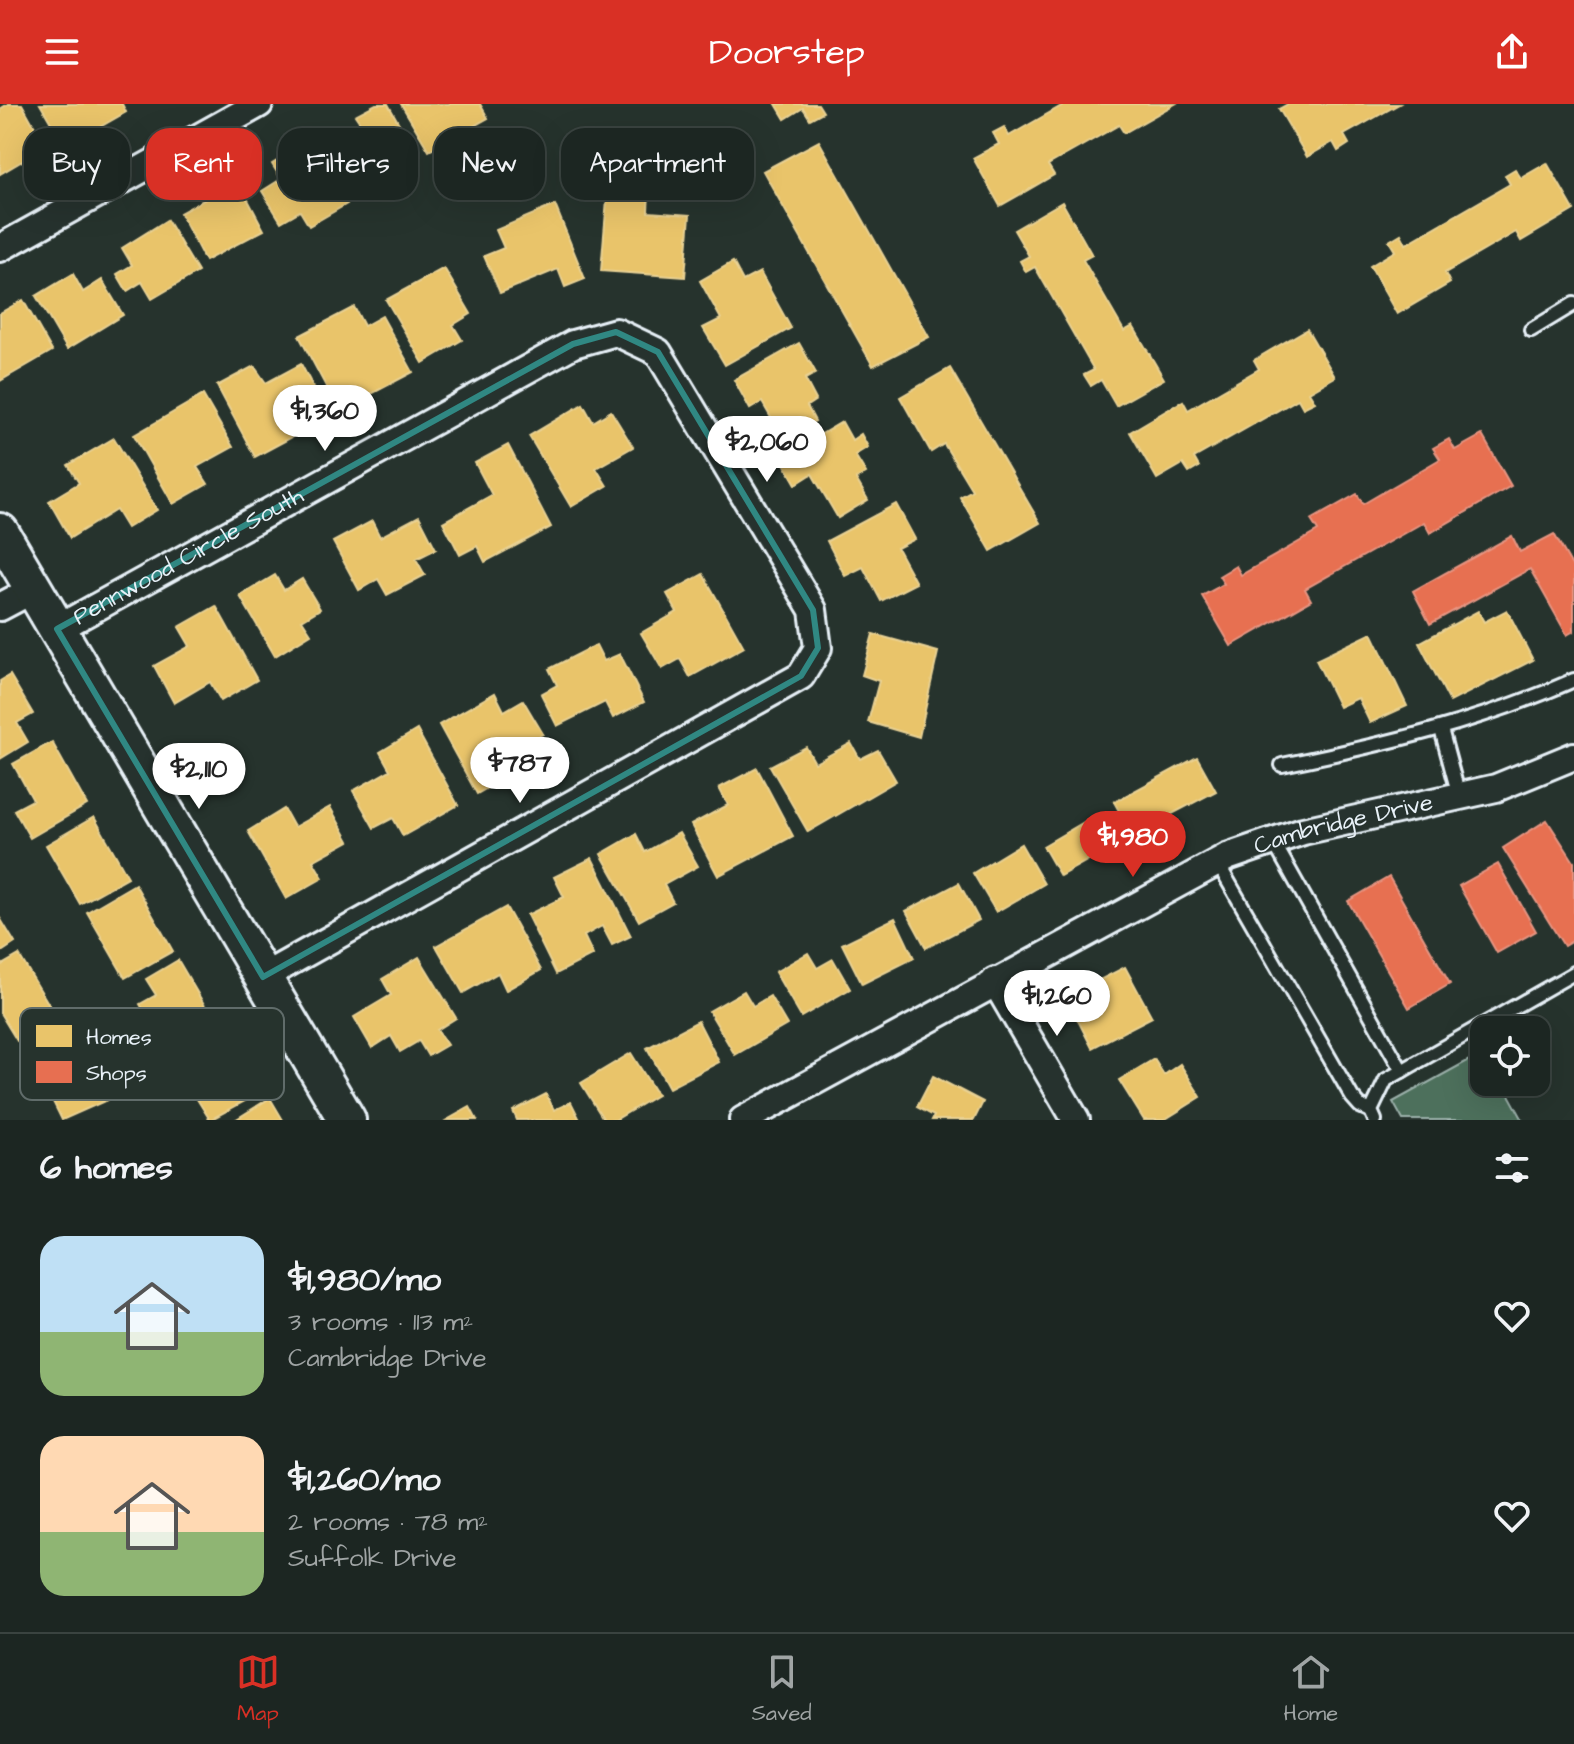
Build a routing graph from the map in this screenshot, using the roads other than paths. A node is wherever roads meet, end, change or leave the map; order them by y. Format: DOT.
graph roads {
  1 [pos="259,104"];
  2 [pos="0,248"];
  3 [pos="1574,304"];
  4 [pos="1531,330"];
  5 [pos="0,532"];
  6 [pos="34,589"];
  7 [pos="0,607"];
  8 [pos="57,629"];
  9 [pos="1574,680"];
  10 [pos="1441,729"];
  11 [pos="1574,756"];
  12 [pos="1282,765"];
  13 [pos="1459,796"];
  14 [pos="1273,841"];
  15 [pos="1217,862"];
  16 [pos="1574,973"];
  17 [pos="263,977"];
  18 [pos="995,981"];
  19 [pos="281,1008"];
  20 [pos="284,1013"];
  21 [pos="1402,1071"];
  22 [pos="1373,1115"];
  23 [pos="347,1120"];
  24 [pos="743,1120"];
  25 [pos="1076,1120"];
  1 -- 2 [label="street"];
  3 -- 4 [label="lane"];
  5 -- 6 [label="street"];
  6 -- 7 [label="street"];
  6 -- 8 [label="street"];
  8 -- 17 [label="street"];
  8 -- 17 [label="street, Pennwood Circle South"];
  9 -- 10 [label="lane"];
  10 -- 12 [label="lane"];
  10 -- 13 [label="lane"];
  11 -- 13 [label="street, Cambridge Drive"];
  13 -- 14 [label="street, Cambridge Drive"];
  14 -- 15 [label="street, Cambridge Drive"];
  14 -- 21 [label="lane"];
  15 -- 18 [label="street, Cambridge Drive"];
  15 -- 22 [label="lane"];
  16 -- 21 [label="lane"];
  17 -- 19 [label="street"];
  18 -- 24 [label="street, Cambridge Drive"];
  18 -- 25 [label="street"];
  20 -- 23 [label="street"];
  21 -- 22 [label="lane"];
}
